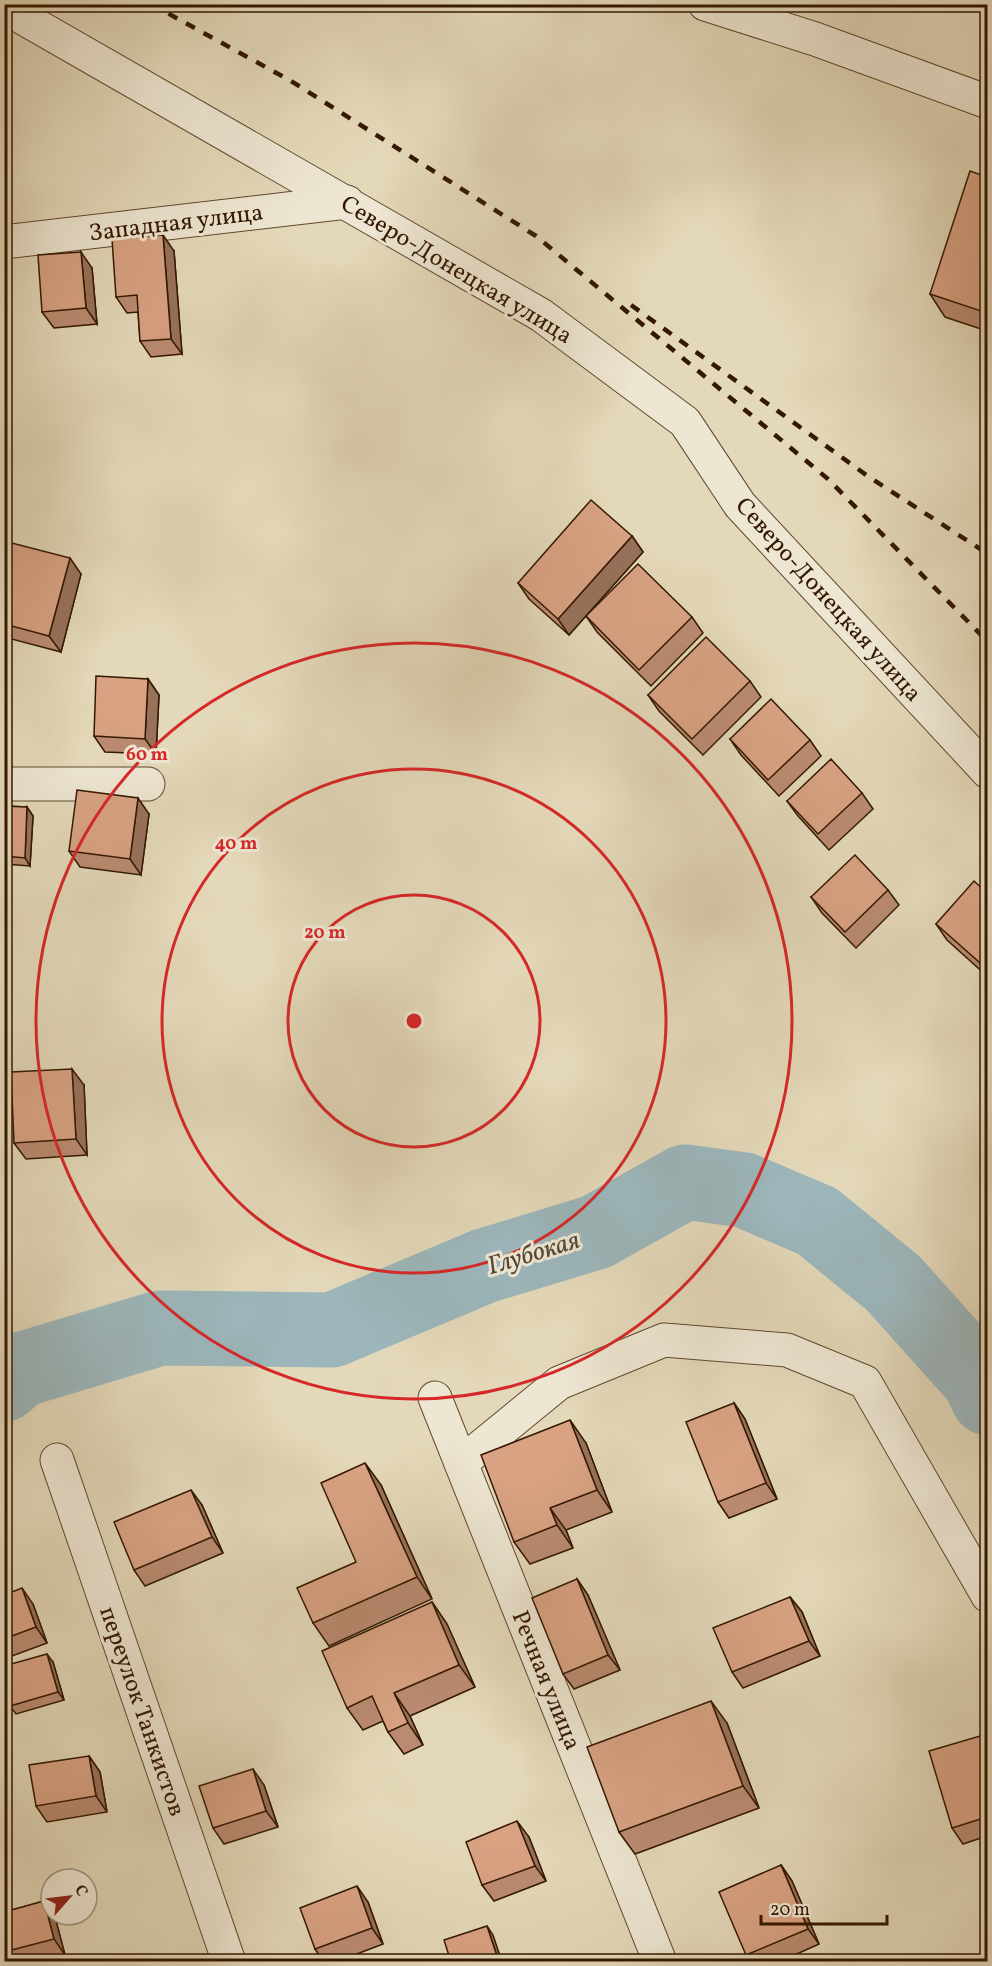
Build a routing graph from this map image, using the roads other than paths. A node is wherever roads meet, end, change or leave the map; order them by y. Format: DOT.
graph roads {
  1 [pos="705,4"];
  2 [pos="4,7"];
  3 [pos="987,102"];
  4 [pos="347,202"];
  5 [pos="4,242"];
  6 [pos="987,772"];
  7 [pos="4,784"];
  8 [pos="148,784"];
  9 [pos="435,1398"];
  10 [pos="57,1460"];
  11 [pos="461,1463"];
  12 [pos="987,1596"];
  13 [pos="229,1962"];
  14 [pos="660,1962"];
  1 -- 3 [label="street"];
  2 -- 4 [label="street, Северо-Донецкая улица"];
  4 -- 5 [label="street, Западная улица"];
  4 -- 6 [label="street, Северо-Донецкая улица"];
  7 -- 8 [label="street"];
  9 -- 11 [label="street, Речная улица"];
  10 -- 13 [label="street, переулок Танкистов"];
  11 -- 12 [label="street"];
  11 -- 14 [label="street, Речная улица"];
}
